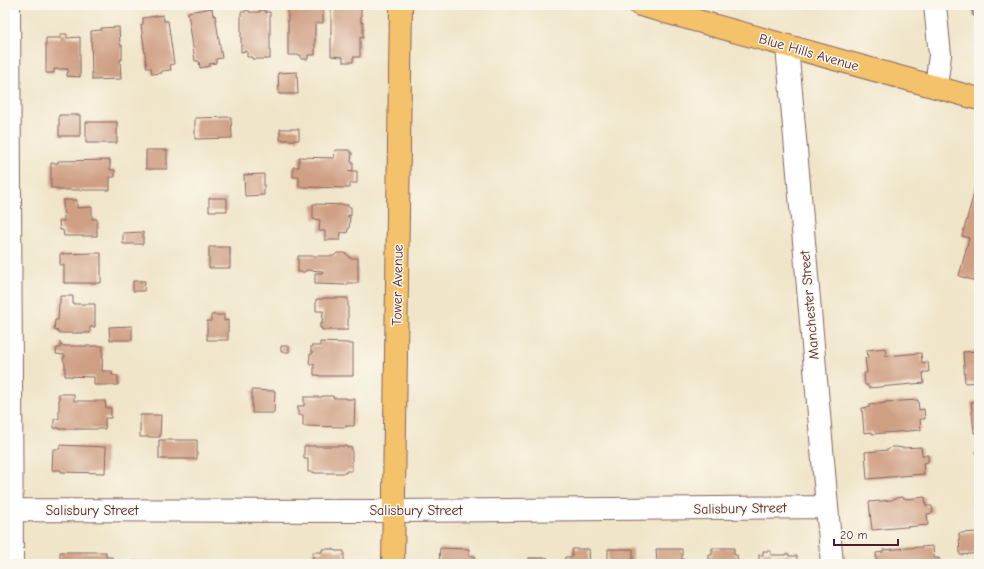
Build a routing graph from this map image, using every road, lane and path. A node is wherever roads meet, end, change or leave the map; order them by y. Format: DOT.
graph roads {
  1 [pos="9,5"];
  2 [pos="401,5"];
  3 [pos="640,5"];
  4 [pos="935,5"];
  5 [pos="787,46"];
  6 [pos="936,87"];
  7 [pos="979,99"];
  8 [pos="826,507"];
  9 [pos="8,510"];
  10 [pos="394,511"];
  11 [pos="12,564"];
  12 [pos="393,564"];
  13 [pos="832,564"];
  1 -- 9 [label="street"];
  2 -- 10 [label="main road, Tower Avenue"];
  3 -- 5 [label="main road, Blue Hills Avenue"];
  4 -- 6 [label="street"];
  5 -- 6 [label="main road, Blue Hills Avenue"];
  5 -- 8 [label="street, Manchester Street"];
  6 -- 7 [label="main road, Blue Hills Avenue"];
  8 -- 10 [label="street, Salisbury Street"];
  8 -- 13 [label="street, Manchester Street"];
  9 -- 10 [label="street, Salisbury Street"];
  9 -- 11 [label="street"];
  10 -- 12 [label="main road, Tower Avenue"];
}
